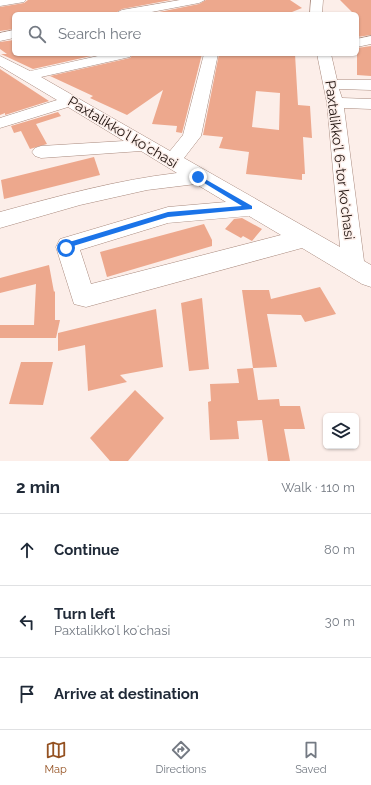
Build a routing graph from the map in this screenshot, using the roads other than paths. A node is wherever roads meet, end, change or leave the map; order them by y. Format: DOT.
graph roads {
  1 [pos="15,0"];
  2 [pos="199,0"];
  3 [pos="317,0"];
  4 [pos="0,3"];
  5 [pos="133,12"];
  6 [pos="314,12"];
  7 [pos="12,34"];
  8 [pos="0,37"];
  9 [pos="371,40"];
  10 [pos="359,43"];
  11 [pos="116,56"];
  12 [pos="211,56"];
  13 [pos="325,56"];
  14 [pos="0,60"];
  15 [pos="28,76"];
  16 [pos="332,84"];
  17 [pos="371,85"];
  18 [pos="72,101"];
  19 [pos="335,103"];
  20 [pos="371,104"];
  21 [pos="0,123"];
  22 [pos="145,145"];
  23 [pos="41,152"];
  24 [pos="171,161"];
  25 [pos="198,177"];
  26 [pos="250,208"];
  27 [pos="0,220"];
  28 [pos="305,238"];
  29 [pos="353,266"];
  30 [pos="371,277"];
  1 -- 4 [label="street"];
  2 -- 5 [label="street"];
  3 -- 6 [label="street"];
  7 -- 8 [label="street"];
  9 -- 10 [label="street"];
  11 -- 15 [label="street"];
  12 -- 24 [label="street"];
  13 -- 16 [label="street, Paxtalikkoʻl 6-tor koʻchasi"];
  14 -- 15 [label="street, Paxtalikkoʻl koʻchasi"];
  15 -- 18 [label="street, Paxtalikkoʻl koʻchasi"];
  16 -- 17 [label="street"];
  16 -- 19 [label="street, Paxtalikkoʻl 6-tor koʻchasi"];
  18 -- 21 [label="street"];
  18 -- 22 [label="street, Paxtalikkoʻl koʻchasi"];
  19 -- 20 [label="street"];
  19 -- 29 [label="street, Paxtalikkoʻl 6-tor koʻchasi"];
  22 -- 23 [label="street"];
  22 -- 24 [label="street, Paxtalikkoʻl koʻchasi"];
  24 -- 25 [label="street, Paxtalikkoʻl koʻchasi"];
  25 -- 26 [label="street, Paxtalikkoʻl koʻchasi"];
  25 -- 27 [label="street"];
  26 -- 28 [label="street, Paxtalikkoʻl koʻchasi"];
  26 -- 28 [label="street"];
  28 -- 29 [label="street, Paxtalikkoʻl koʻchasi"];
  29 -- 30 [label="street, Paxtalikkoʻl koʻchasi"];
}
